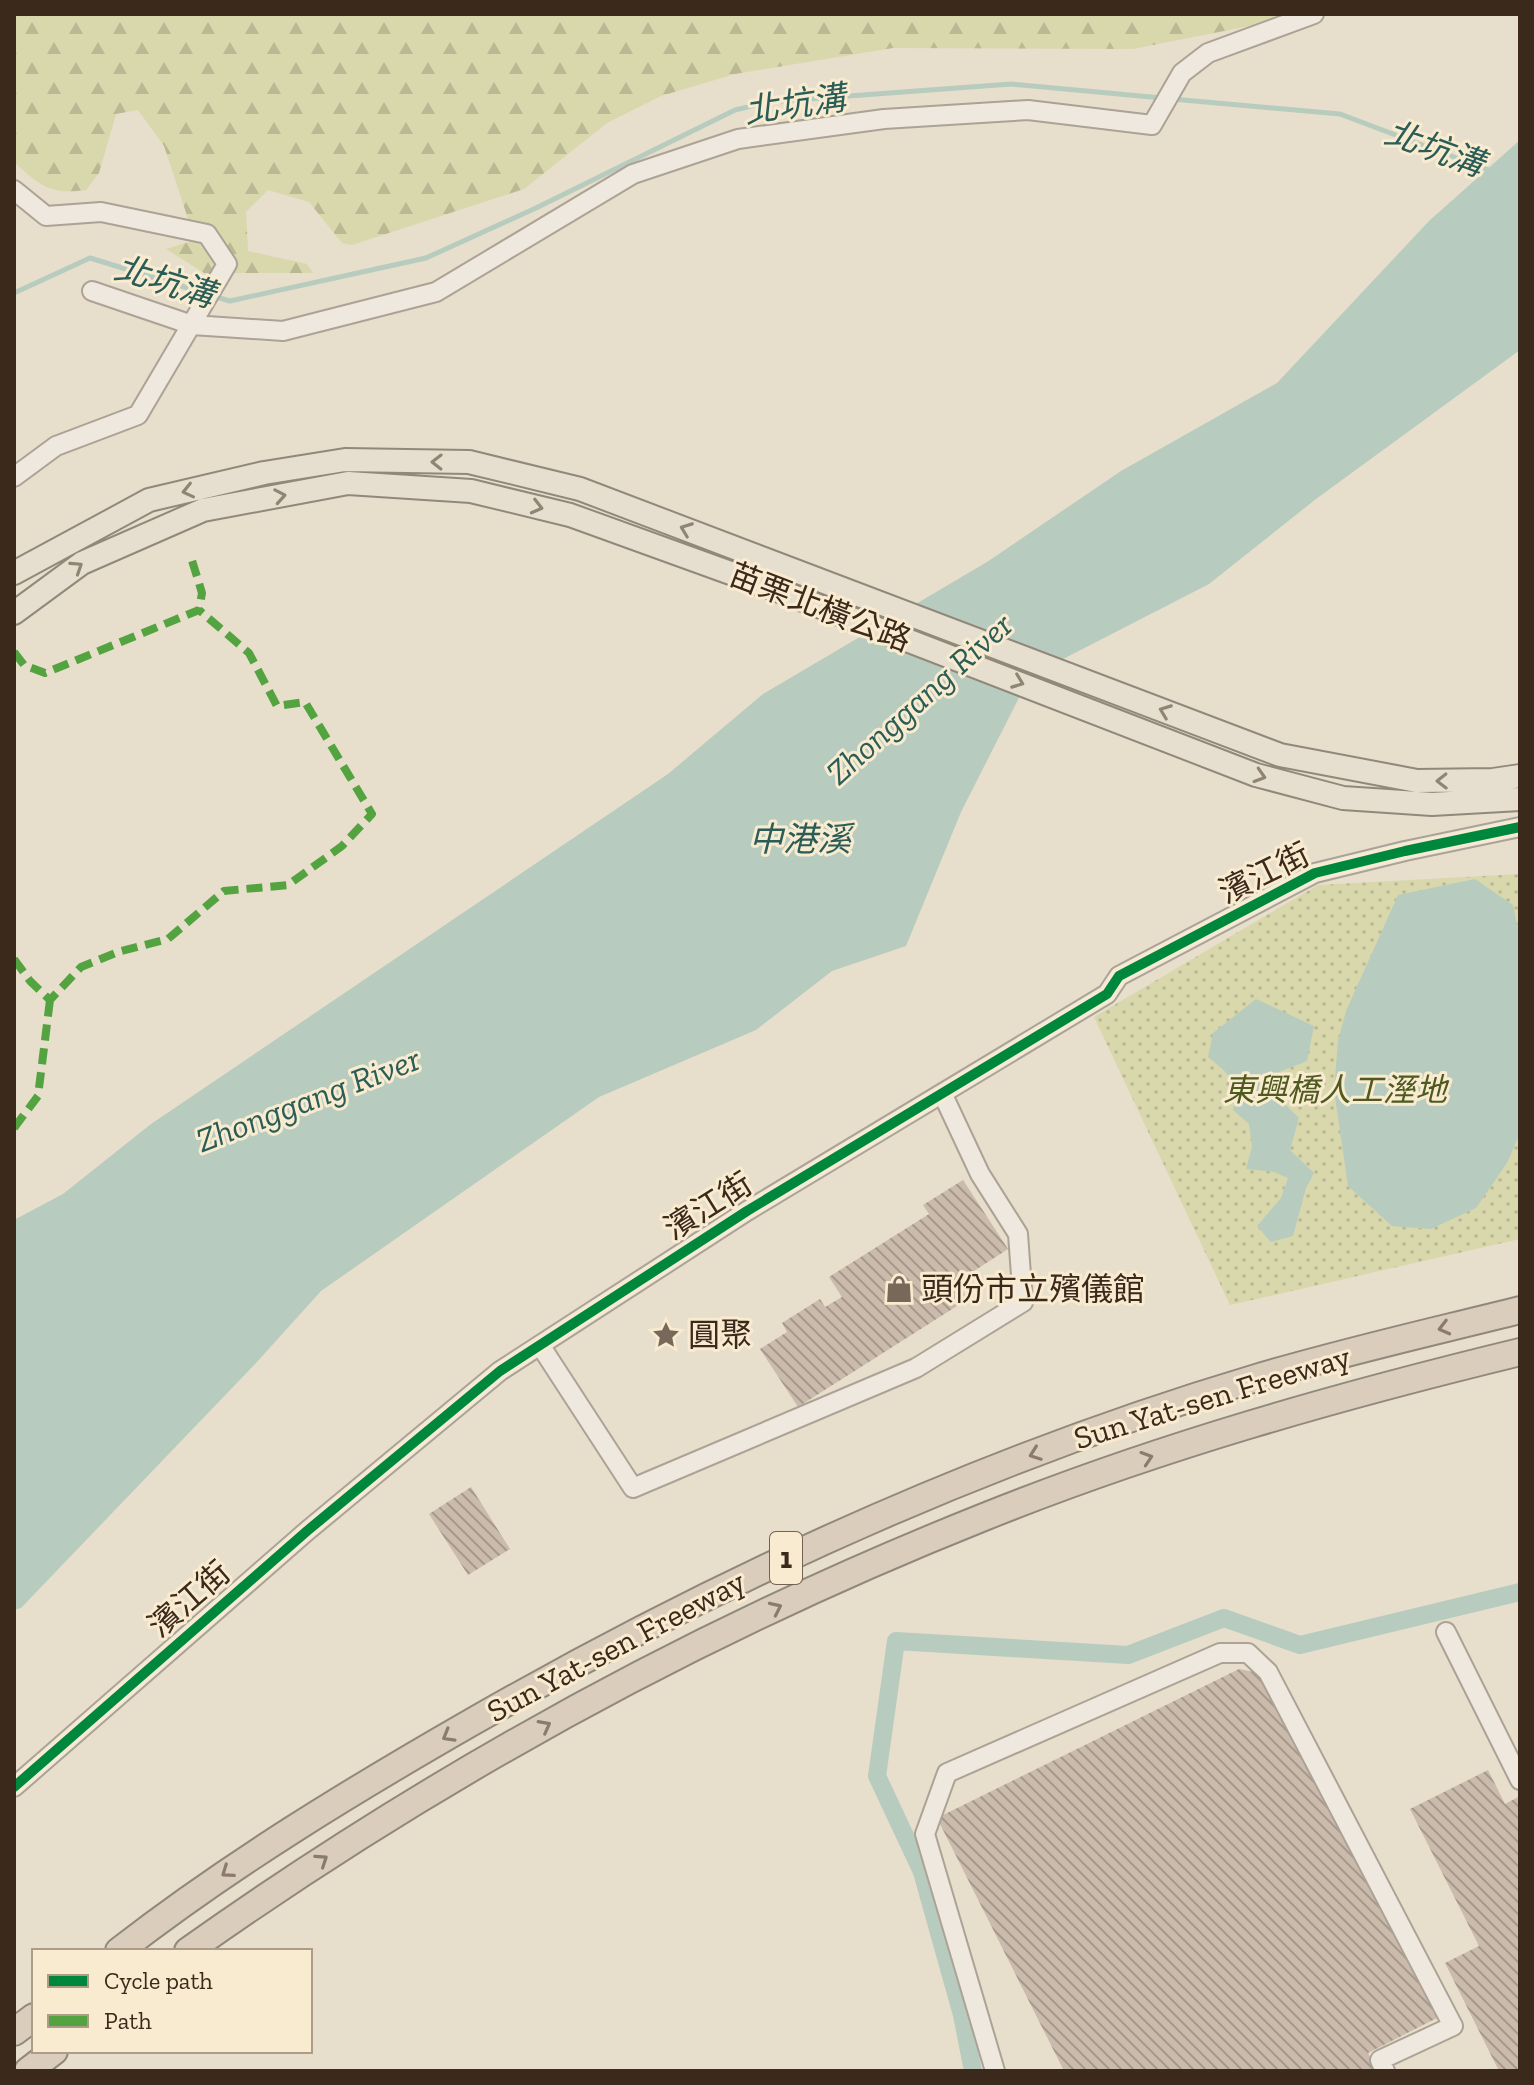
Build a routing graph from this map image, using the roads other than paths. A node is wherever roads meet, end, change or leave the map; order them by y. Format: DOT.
graph roads {
  1 [pos="1314,14"];
  2 [pos="14,190"];
  3 [pos="92,291"];
  4 [pos="192,325"];
  5 [pos="14,477"];
  6 [pos="14,573"];
  7 [pos="14,613"];
  8 [pos="1520,776"];
  9 [pos="1520,799"];
  10 [pos="1520,827"];
  11 [pos="943,1095"];
  12 [pos="1520,1310"];
  13 [pos="540,1345"];
  14 [pos="1520,1352"];
  15 [pos="1446,1632"];
  16 [pos="1520,1780"];
  17 [pos="14,1787"];
  18 [pos="122,1949"];
  19 [pos="191,1949"];
  20 [pos="32,2018"];
  21 [pos="14,2032"];
  22 [pos="51,2053"];
  23 [pos="28,2071"];
  24 [pos="995,2071"];
  25 [pos="1385,2071"];
  1 -- 4 [label="street"];
  2 -- 4 [label="street"];
  3 -- 4 [label="street"];
  4 -- 5 [label="street"];
  8 -- 6 [label="main road, 苗栗北橫公路, one-way"];
  7 -- 9 [label="main road, 苗栗北橫公路, one-way"];
  10 -- 11 [label="street, 濱江街"];
  11 -- 13 [label="street, 濱江街"];
  11 -- 13 [label="street"];
  12 -- 18 [label="highway, Sun Yat-sen Freeway / 1, one-way"];
  13 -- 17 [label="street, 濱江街"];
  19 -- 14 [label="highway, Sun Yat-sen Freeway / 1, one-way"];
  15 -- 16 [label="street"];
  20 -- 21 [label="highway"];
  22 -- 23 [label="highway"];
  24 -- 25 [label="street"];
}
